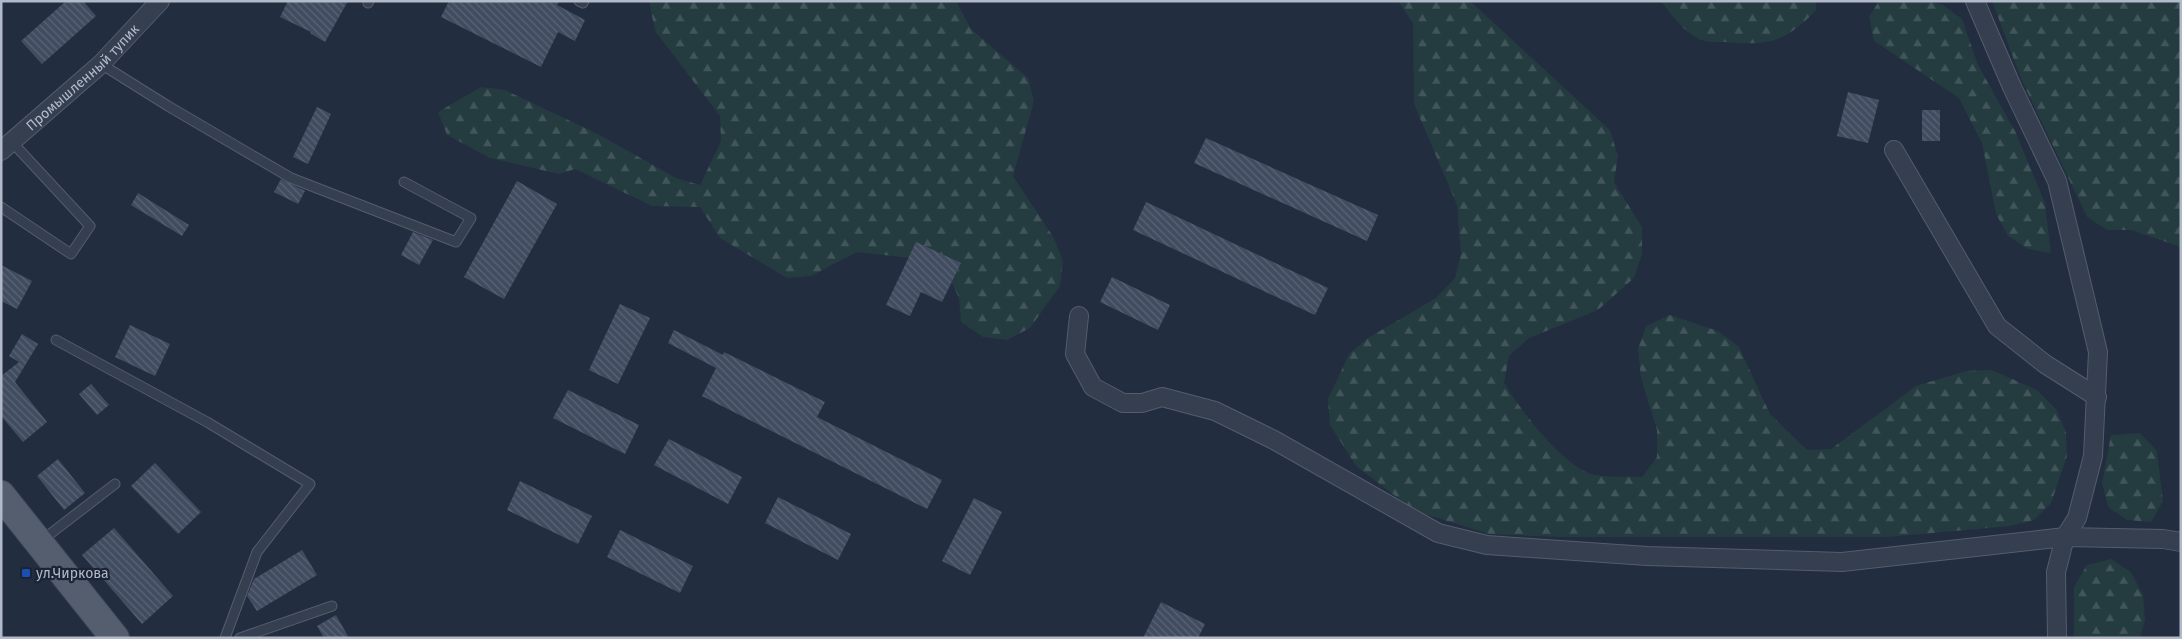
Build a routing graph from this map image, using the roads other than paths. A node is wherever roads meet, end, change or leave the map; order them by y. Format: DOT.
graph roads {
  1 [pos="160,1"];
  2 [pos="579,1"];
  3 [pos="584,1"];
  4 [pos="1975,1"];
  5 [pos="101,64"];
  6 [pos="6,146"];
  7 [pos="1894,150"];
  8 [pos="404,182"];
  9 [pos="1,207"];
  10 [pos="1079,316"];
  11 [pos="56,340"];
  12 [pos="2097,397"];
  13 [pos="116,484"];
  14 [pos="1,495"];
  15 [pos="2065,536"];
  16 [pos="39,542"];
  17 [pos="2181,542"];
  18 [pos="332,606"];
  19 [pos="115,638"];
  20 [pos="225,638"];
  21 [pos="240,638"];
  22 [pos="2057,638"];
  1 -- 5 [label="street, Промышленный тупик"];
  2 -- 3 [label="lane"];
  4 -- 12 [label="street"];
  5 -- 6 [label="street, Промышленный тупик"];
  5 -- 8 [label="lane"];
  6 -- 9 [label="lane"];
  7 -- 12 [label="street"];
  10 -- 15 [label="street"];
  11 -- 20 [label="lane"];
  12 -- 15 [label="street"];
  13 -- 16 [label="lane"];
  14 -- 16 [label="main road"];
  15 -- 17 [label="street"];
  15 -- 22 [label="street"];
  16 -- 19 [label="main road"];
  18 -- 21 [label="lane"];
}
